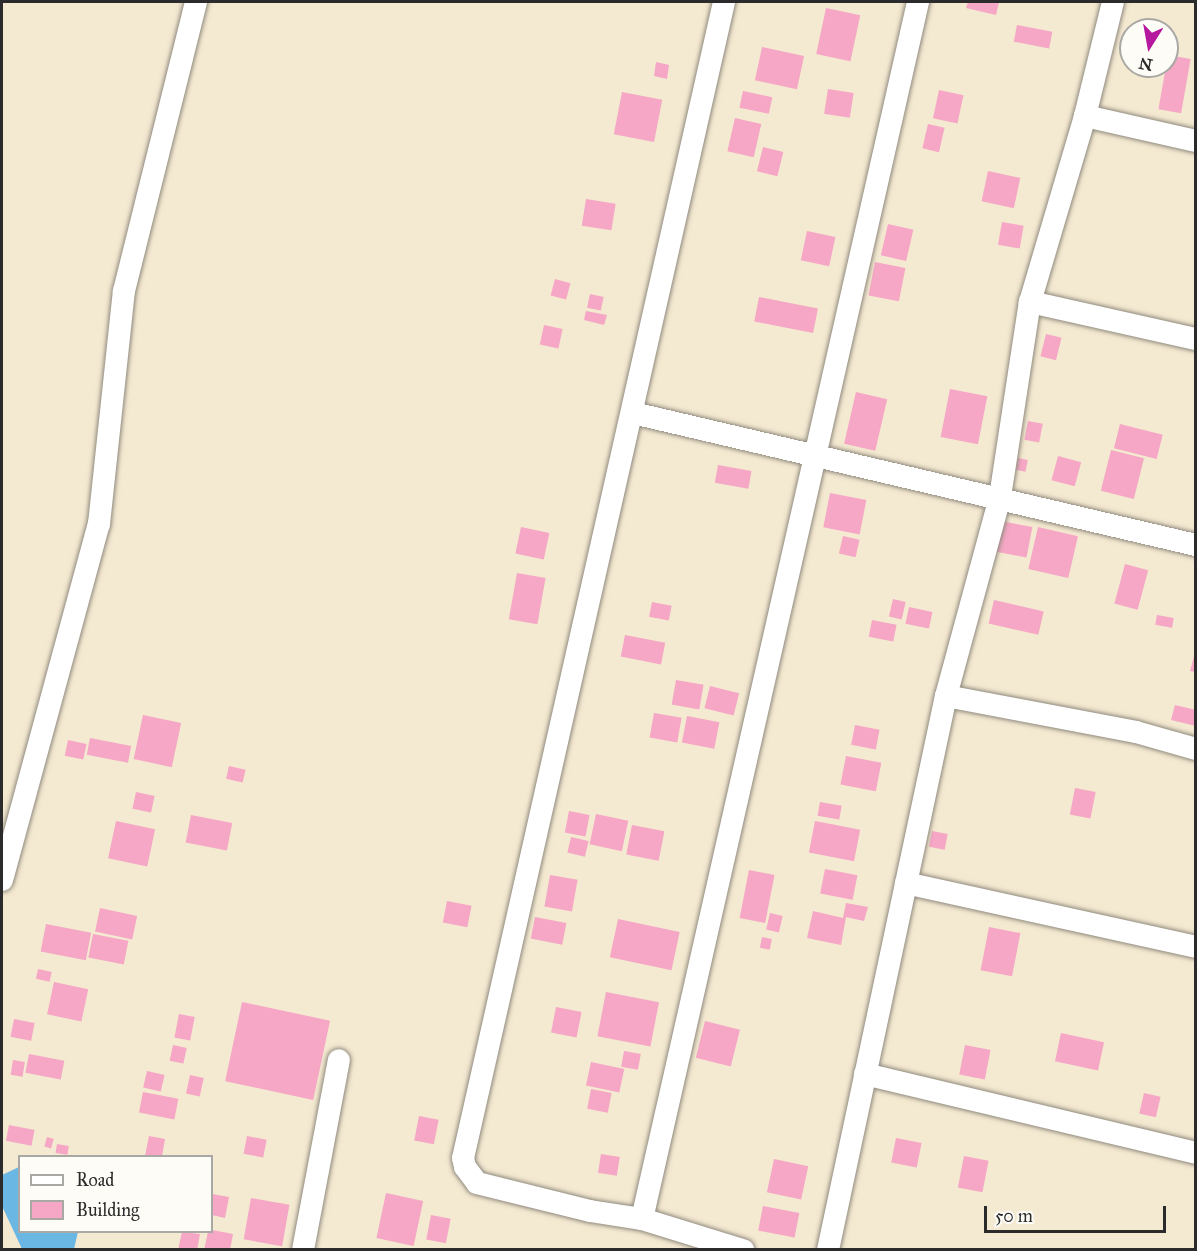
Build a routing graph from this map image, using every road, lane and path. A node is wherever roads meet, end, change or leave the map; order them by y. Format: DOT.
graph roads {
  1 [pos="196,2"];
  2 [pos="724,2"];
  3 [pos="918,2"];
  4 [pos="1113,2"];
  5 [pos="1085,116"];
  6 [pos="1196,141"];
  7 [pos="1030,302"];
  8 [pos="1196,339"];
  9 [pos="633,413"];
  10 [pos="812,452"];
  11 [pos="1000,497"];
  12 [pos="1196,545"];
  13 [pos="946,696"];
  14 [pos="1196,749"];
  15 [pos="2,880"];
  16 [pos="906,883"];
  17 [pos="1196,947"];
  18 [pos="339,1060"];
  19 [pos="866,1074"];
  20 [pos="1196,1154"];
  21 [pos="642,1219"];
  22 [pos="303,1250"];
  23 [pos="743,1250"];
  24 [pos="828,1250"];
  1 -- 15 [label="street"];
  2 -- 9 [label="street"];
  3 -- 10 [label="street"];
  4 -- 5 [label="street"];
  5 -- 6 [label="street"];
  5 -- 7 [label="street"];
  7 -- 8 [label="street"];
  7 -- 11 [label="street"];
  9 -- 10 [label="street"];
  9 -- 21 [label="street"];
  10 -- 11 [label="street"];
  10 -- 21 [label="street"];
  11 -- 12 [label="street"];
  11 -- 13 [label="street"];
  13 -- 14 [label="street"];
  13 -- 16 [label="street"];
  16 -- 17 [label="street"];
  16 -- 19 [label="street"];
  18 -- 22 [label="street"];
  19 -- 20 [label="street"];
  19 -- 24 [label="street"];
  21 -- 23 [label="street"];
}
